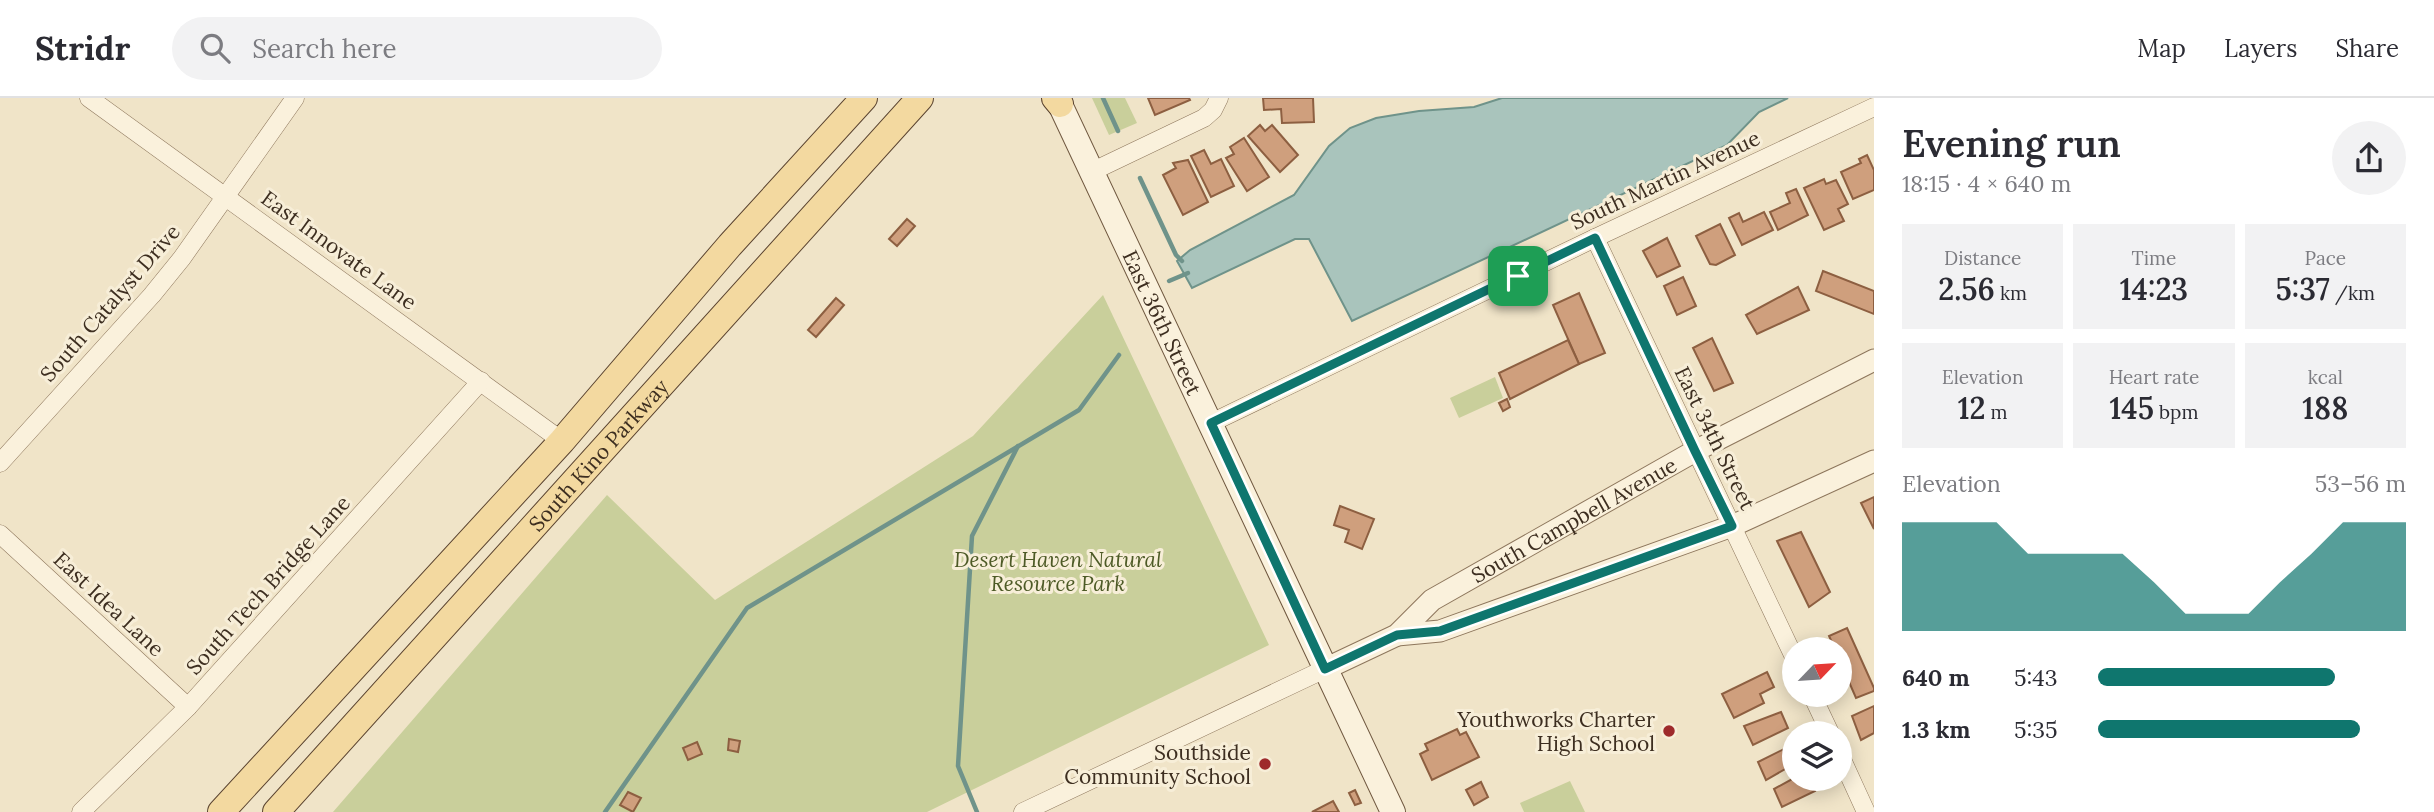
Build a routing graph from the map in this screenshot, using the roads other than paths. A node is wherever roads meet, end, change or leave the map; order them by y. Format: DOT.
graph roads {
  1 [pos="89,98"];
  2 [pos="295,98"];
  3 [pos="864,98"];
  4 [pos="920,98"];
  5 [pos="1219,98"];
  6 [pos="1057,100"];
  7 [pos="1874,107"];
  8 [pos="1091,172"];
  9 [pos="226,196"];
  10 [pos="1595,238"];
  11 [pos="1874,360"];
  12 [pos="481,381"];
  13 [pos="1211,423"];
  14 [pos="562,441"];
  15 [pos="1695,451"];
  16 [pos="1874,461"];
  17 [pos="0,463"];
  18 [pos="1732,526"];
  19 [pos="0,534"];
  20 [pos="1397,635"];
  21 [pos="1785,637"];
  22 [pos="1325,669"];
  23 [pos="188,707"];
  24 [pos="1852,782"];
  25 [pos="224,810"];
  26 [pos="81,812"];
  27 [pos="276,812"];
  28 [pos="1023,812"];
  29 [pos="1393,812"];
  30 [pos="1866,812"];
  1 -- 9 [label="street, East Innovate Lane"];
  2 -- 9 [label="street, South Catalyst Drive"];
  3 -- 14 [label="main road, South Kino Parkway"];
  4 -- 27 [label="main road, South Kino Parkway"];
  5 -- 8 [label="street"];
  6 -- 8 [label="main road, East 36th Street"];
  7 -- 10 [label="street, South Martin Avenue"];
  8 -- 13 [label="main road, East 36th Street"];
  9 -- 12 [label="street, East Innovate Lane"];
  9 -- 17 [label="street, South Catalyst Drive"];
  10 -- 13 [label="street, South Martin Avenue"];
  10 -- 15 [label="street, East 34th Street"];
  11 -- 15 [label="street, South Campbell Avenue"];
  12 -- 14 [label="street, East Innovate Lane"];
  12 -- 23 [label="street, South Tech Bridge Lane"];
  13 -- 22 [label="main road, East 36th Street"];
  14 -- 25 [label="main road, South Kino Parkway"];
  15 -- 18 [label="street, East 34th Street"];
  15 -- 20 [label="street, South Campbell Avenue"];
  16 -- 18 [label="street, South Campbell Avenue"];
  18 -- 20 [label="street, South Campbell Avenue"];
  18 -- 21 [label="street, East 34th Street"];
  19 -- 23 [label="street, East Idea Lane"];
  20 -- 22 [label="street, South Campbell Avenue"];
  22 -- 28 [label="street, South Campbell Avenue"];
  22 -- 29 [label="main road, East 36th Street"];
  23 -- 26 [label="street, South Tech Bridge Lane"];
  24 -- 30 [label="street"];
}
